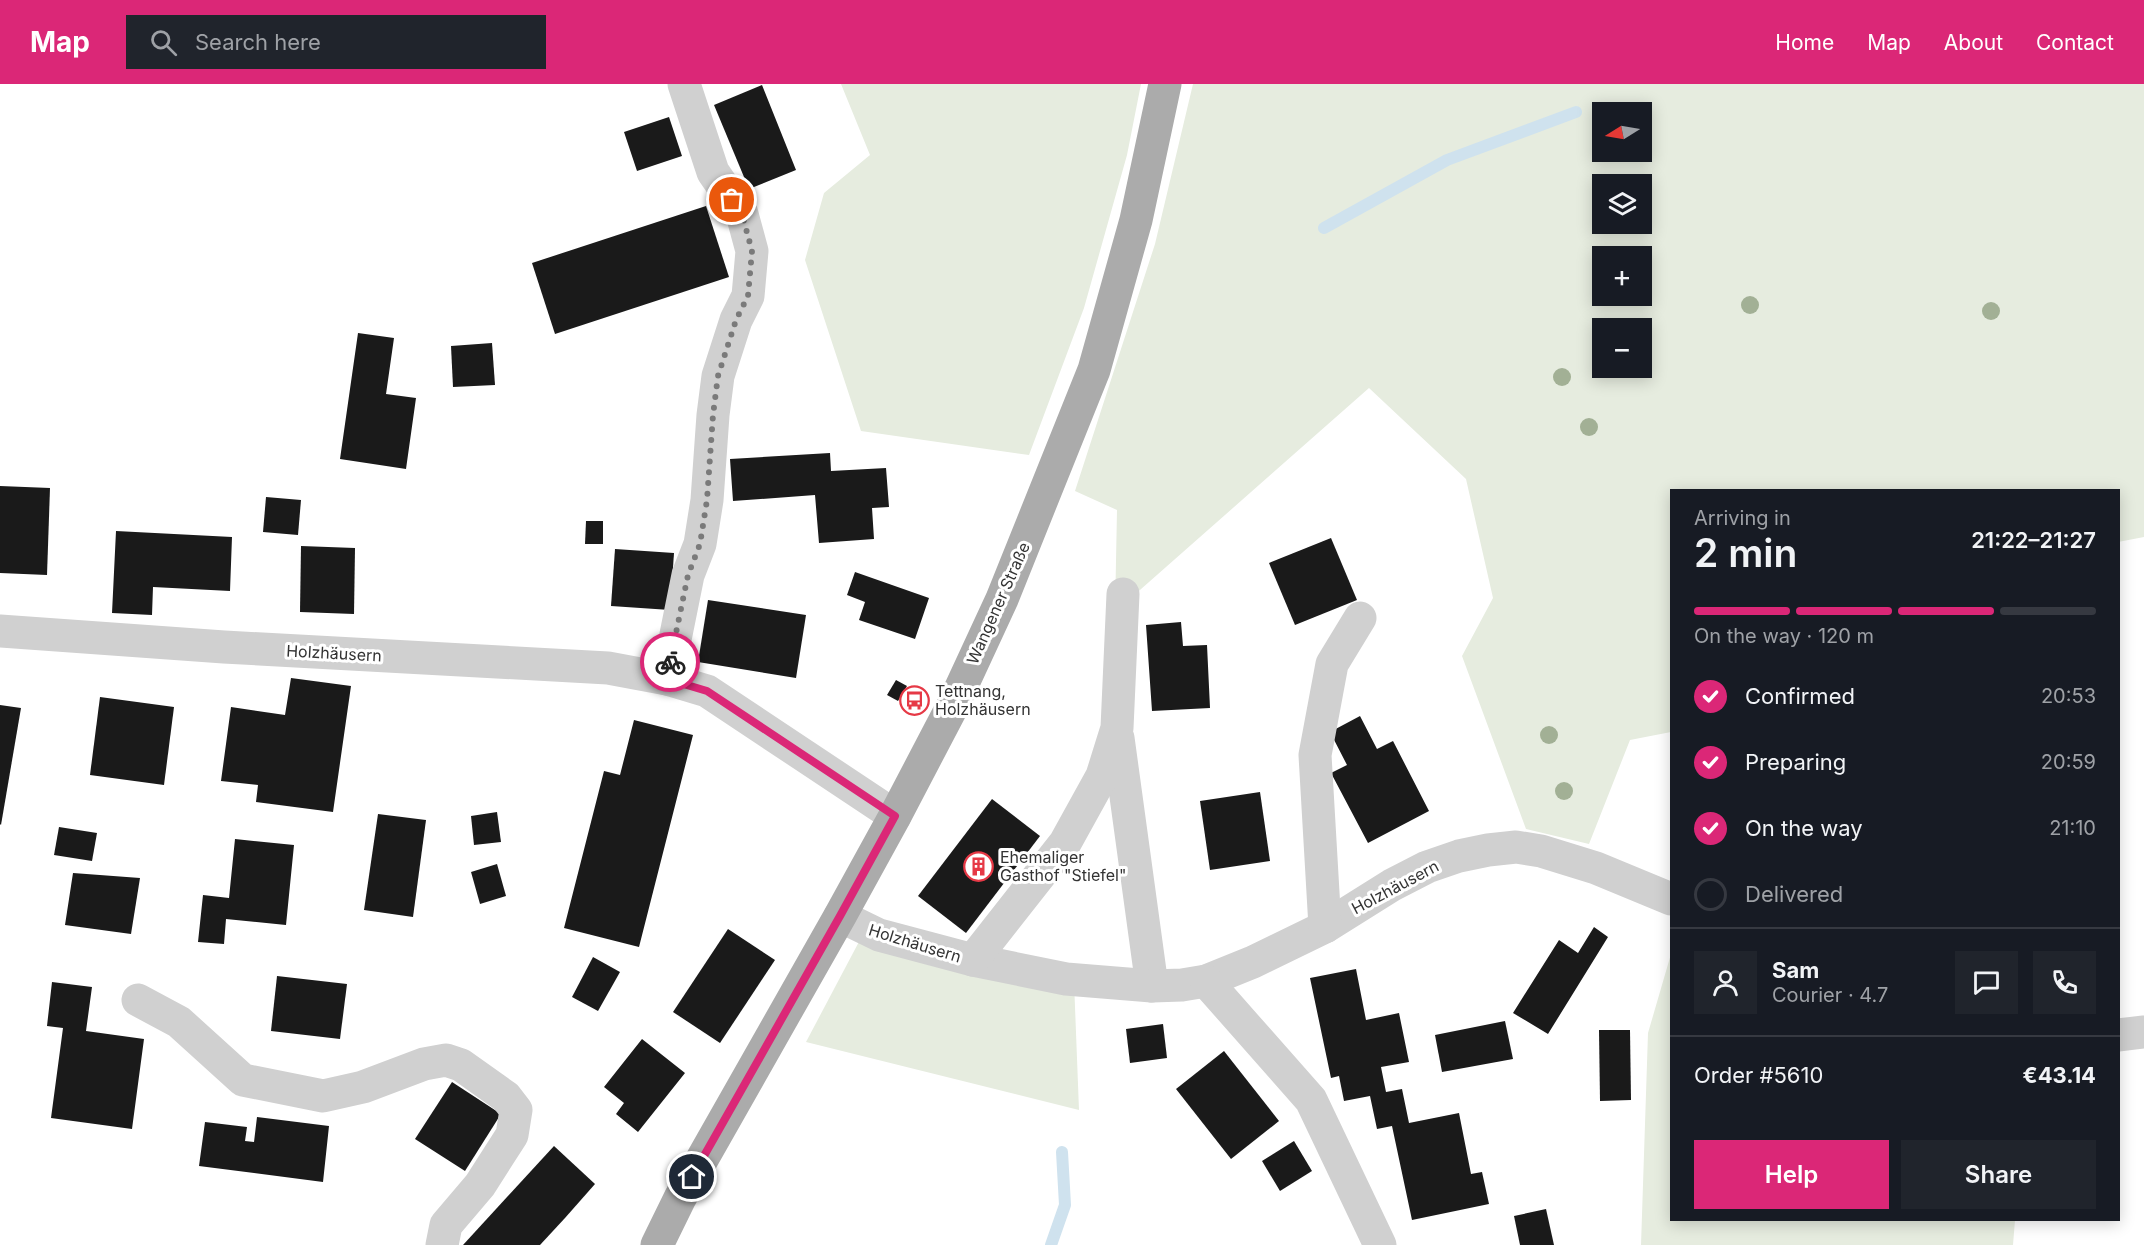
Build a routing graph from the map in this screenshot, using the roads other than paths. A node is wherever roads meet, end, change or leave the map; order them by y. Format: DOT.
graph roads {
  1 [pos="684,84"];
  2 [pos="1165,84"];
  3 [pos="1123,594"];
  4 [pos="1360,618"];
  5 [pos="0,631"];
  6 [pos="667,679"];
  7 [pos="1116,728"];
  8 [pos="895,816"];
  9 [pos="1670,899"];
  10 [pos="840,916"];
  11 [pos="1325,927"];
  12 [pos="973,960"];
  13 [pos="1206,981"];
  14 [pos="1152,986"];
  15 [pos="138,1000"];
  16 [pos="2144,1032"];
  17 [pos="2120,1035"];
  18 [pos="442,1245"];
  19 [pos="657,1245"];
  20 [pos="1380,1245"];
  1 -- 6 [label="street"];
  2 -- 8 [label="main road, Wangener Straße"];
  3 -- 7 [label="street"];
  4 -- 11 [label="street"];
  5 -- 6 [label="street, Holzhäusern"];
  6 -- 8 [label="street, Holzhäusern"];
  7 -- 12 [label="street"];
  7 -- 14 [label="street"];
  8 -- 10 [label="main road, Wangener Straße"];
  9 -- 11 [label="street, Holzhäusern"];
  10 -- 12 [label="street, Holzhäusern"];
  10 -- 19 [label="main road, Wangener Straße"];
  11 -- 13 [label="street, Holzhäusern"];
  12 -- 14 [label="street, Holzhäusern"];
  13 -- 14 [label="street, Holzhäusern"];
  13 -- 20 [label="street"];
  15 -- 18 [label="street"];
  16 -- 17 [label="street"];
}
